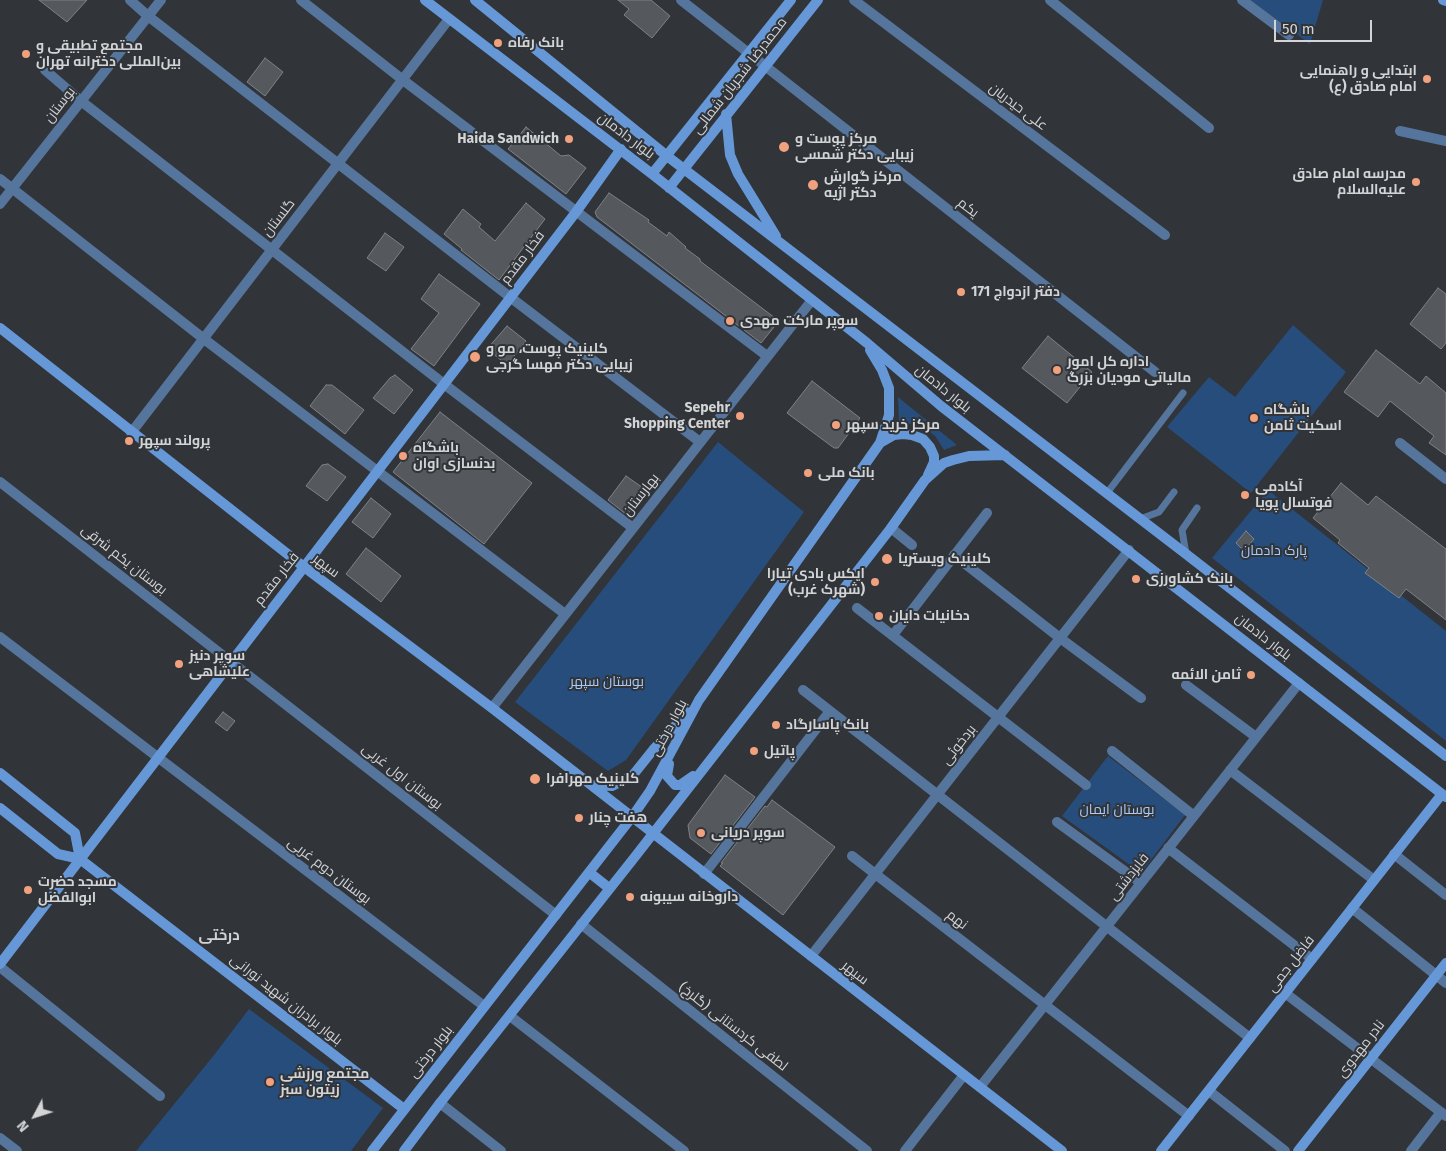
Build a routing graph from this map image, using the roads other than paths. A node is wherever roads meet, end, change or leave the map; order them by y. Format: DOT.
graph roads {
  1 [pos="130,0"];
  2 [pos="161,0"];
  3 [pos="301,0"];
  4 [pos="425,0"];
  5 [pos="475,0"];
  6 [pos="681,0"];
  7 [pos="791,0"];
  8 [pos="818,0"];
  9 [pos="854,0"];
  10 [pos="1050,0"];
  11 [pos="1242,0"];
  12 [pos="148,16"];
  13 [pos="449,20"];
  14 [pos="1289,35"];
  15 [pos="748,54"];
  16 [pos="764,66"];
  17 [pos="45,70"];
  18 [pos="403,80"];
  19 [pos="81,101"];
  20 [pos="726,114"];
  21 [pos="1209,128"];
  22 [pos="1400,131"];
  23 [pos="1446,141"];
  24 [pos="621,149"];
  25 [pos="667,156"];
  26 [pos="338,163"];
  27 [pos="684,168"];
  28 [pos="652,174"];
  29 [pos="0,179"];
  30 [pos="12,188"];
  31 [pos="669,188"];
  32 [pos="0,204"];
  33 [pos="576,212"];
  34 [pos="1165,235"];
  35 [pos="780,242"];
  36 [pos="272,250"];
  37 [pos="510,297"];
  38 [pos="812,300"];
  39 [pos="0,328"];
  40 [pos="204,339"];
  41 [pos="867,343"];
  42 [pos="767,356"];
  43 [pos="1155,372"];
  44 [pos="444,384"];
  45 [pos="1183,393"];
  46 [pos="131,433"];
  47 [pos="700,442"];
  48 [pos="880,443"];
  49 [pos="1400,443"];
  50 [pos="1005,455"];
  51 [pos="378,470"];
  52 [pos="1446,479"];
  53 [pos="925,480"];
  54 [pos="0,482"];
  55 [pos="1174,492"];
  56 [pos="1107,493"];
  57 [pos="1197,508"];
  58 [pos="987,513"];
  59 [pos="1140,519"];
  60 [pos="633,528"];
  61 [pos="891,528"];
  62 [pos="912,545"];
  63 [pos="1129,550"];
  64 [pos="1186,554"];
  65 [pos="954,555"];
  66 [pos="304,567"];
  67 [pos="857,608"];
  68 [pos="565,614"];
  69 [pos="893,635"];
  70 [pos="0,637"];
  71 [pos="1060,638"];
  72 [pos="231,661"];
  73 [pos="1299,683"];
  74 [pos="1186,685"];
  75 [pos="803,690"];
  76 [pos="1141,698"];
  77 [pos="699,700"];
  78 [pos="492,708"];
  79 [pos="830,711"];
  80 [pos="998,717"];
  81 [pos="1256,737"];
  82 [pos="1112,751"];
  83 [pos="672,753"];
  84 [pos="1446,756"];
  85 [pos="157,758"];
  86 [pos="703,767"];
  87 [pos="1230,770"];
  88 [pos="0,773"];
  89 [pos="591,785"];
  90 [pos="1086,785"];
  91 [pos="937,795"];
  92 [pos="1444,795"];
  93 [pos="0,808"];
  94 [pos="1194,816"];
  95 [pos="632,817"];
  96 [pos="1057,822"];
  97 [pos="653,834"];
  98 [pos="1168,848"];
  99 [pos="1394,854"];
  100 [pos="852,856"];
  101 [pos="80,859"];
  102 [pos="590,873"];
  103 [pos="704,874"];
  104 [pos="875,874"];
  105 [pos="1374,880"];
  106 [pos="1141,883"];
  107 [pos="609,888"];
  108 [pos="1446,895"];
  109 [pos="1352,908"];
  110 [pos="556,915"];
  111 [pos="581,924"];
  112 [pos="1107,926"];
  113 [pos="811,956"];
  114 [pos="1312,959"];
  115 [pos="1446,963"];
  116 [pos="0,966"];
  117 [pos="1436,975"];
  118 [pos="1446,983"];
  119 [pos="1286,993"];
  120 [pos="1045,1005"];
  121 [pos="484,1006"];
  122 [pos="510,1016"];
  123 [pos="1250,1038"];
  124 [pos="1371,1058"];
  125 [pos="964,1075"];
  126 [pos="980,1087"];
  127 [pos="1209,1091"];
  128 [pos="160,1096"];
  129 [pos="440,1103"];
  130 [pos="404,1109"];
  131 [pos="1443,1114"];
  132 [pos="1189,1116"];
  133 [pos="0,1138"];
  134 [pos="17,1151"];
  135 [pos="372,1151"];
  136 [pos="404,1151"];
  137 [pos="501,1151"];
  138 [pos="684,1151"];
  139 [pos="867,1151"];
  140 [pos="905,1151"];
  141 [pos="1062,1151"];
  142 [pos="1162,1151"];
  143 [pos="1285,1151"];
  144 [pos="1298,1151"];
  145 [pos="1411,1151"];
  1 -- 12 [label="street"];
  2 -- 12 [label="street, بوستان"];
  3 -- 18 [label="street"];
  4 -- 13 [label="main road, بلوار دادمان"];
  5 -- 25 [label="main road, بلوار دادمان"];
  6 -- 15 [label="street, یکم"];
  7 -- 15 [label="main road, محمدرضا شجریان شمالی"];
  8 -- 16 [label="main road, محمدرضا شجریان شمالی"];
  9 -- 34 [label="street, علی حیدریان"];
  10 -- 21 [label="street"];
  11 -- 14 [label="street"];
  12 -- 19 [label="street, بوستان"];
  12 -- 26 [label="street"];
  13 -- 18 [label="street, گلستان"];
  13 -- 24 [label="main road, بلوار دادمان"];
  15 -- 16 [label="street, یکم"];
  15 -- 25 [label="main road, محمدرضا شجریان شمالی"];
  16 -- 20 [label="main road, محمدرضا شجریان شمالی"];
  16 -- 43 [label="street, یکم"];
  17 -- 19 [label="street"];
  18 -- 26 [label="street, گلستان"];
  18 -- 33 [label="street"];
  19 -- 30 [label="street, بوستان"];
  19 -- 36 [label="street"];
  20 -- 27 [label="main road, محمدرضا شجریان شمالی"];
  20 -- 35 [label="main road"];
  22 -- 23 [label="street"];
  24 -- 28 [label="main road, بلوار دادمان"];
  24 -- 33 [label="main road, فخار مقدم"];
  25 -- 27 [label="main road, بلوار دادمان"];
  25 -- 28 [label="main road, محمدرضا شجریان شمالی"];
  26 -- 36 [label="street, گلستان"];
  26 -- 37 [label="street"];
  27 -- 31 [label="main road, محمدرضا شجریان شمالی"];
  27 -- 35 [label="main road, بلوار دادمان"];
  28 -- 31 [label="main road, بلوار دادمان"];
  29 -- 30 [label="street"];
  30 -- 32 [label="street, بوستان"];
  30 -- 40 [label="street"];
  31 -- 38 [label="main road, بلوار دادمان"];
  33 -- 37 [label="main road, فخار مقدم"];
  33 -- 42 [label="street"];
  35 -- 56 [label="main road, بلوار دادمان"];
  36 -- 40 [label="street, گلستان"];
  36 -- 44 [label="street"];
  37 -- 44 [label="main road, فخار مقدم"];
  37 -- 47 [label="street"];
  38 -- 41 [label="main road, بلوار دادمان"];
  38 -- 42 [label="street, بهارستان"];
  39 -- 46 [label="main road, سپهر"];
  40 -- 46 [label="street, گلستان"];
  40 -- 51 [label="street"];
  41 -- 48 [label="main road, بلوار درختی"];
  41 -- 50 [label="main road, بلوار دادمان"];
  42 -- 47 [label="street, بهارستان"];
  44 -- 51 [label="main road, فخار مقدم"];
  44 -- 60 [label="street"];
  45 -- 56 [label="lane"];
  46 -- 66 [label="main road, سپهر"];
  47 -- 60 [label="street, بهارستان"];
  48 -- 53 [label="main road"];
  48 -- 77 [label="main road, بلوار درختی"];
  49 -- 52 [label="street"];
  50 -- 53 [label="main road"];
  50 -- 63 [label="main road, بلوار دادمان"];
  51 -- 66 [label="main road, فخار مقدم"];
  51 -- 68 [label="street"];
  53 -- 61 [label="main road"];
  54 -- 72 [label="street, بوستان یکم شرقی"];
  55 -- 59 [label="lane"];
  56 -- 59 [label="main road, بلوار دادمان"];
  57 -- 64 [label="lane"];
  58 -- 65 [label="street"];
  59 -- 64 [label="main road, بلوار دادمان"];
  60 -- 68 [label="street, بهارستان"];
  61 -- 62 [label="street"];
  61 -- 86 [label="main road"];
  63 -- 71 [label="street, بردخوئی"];
  63 -- 73 [label="main road, بلوار دادمان"];
  64 -- 84 [label="main road, بلوار دادمان"];
  65 -- 69 [label="street"];
  65 -- 71 [label="street"];
  66 -- 72 [label="main road, فخار مقدم"];
  66 -- 78 [label="main road, سپهر"];
  67 -- 69 [label="street"];
  68 -- 78 [label="street, بهارستان"];
  69 -- 80 [label="street"];
  70 -- 85 [label="street, بوستان دوم غربی"];
  71 -- 76 [label="street"];
  71 -- 80 [label="street, بردخوئی"];
  72 -- 85 [label="main road, فخار مقدم"];
  72 -- 110 [label="street, بوستان اول غربی"];
  73 -- 81 [label="street, فایزدشتی"];
  73 -- 92 [label="main road, بلوار دادمان"];
  74 -- 81 [label="street"];
  75 -- 79 [label="street"];
  77 -- 83 [label="main road, بلوار درختی"];
  77 -- 89 [label="main road"];
  78 -- 89 [label="main road, سپهر"];
  79 -- 91 [label="street"];
  79 -- 103 [label="street"];
  80 -- 90 [label="street"];
  80 -- 91 [label="street, بردخوئی"];
  81 -- 87 [label="street, فایزدشتی"];
  82 -- 94 [label="street"];
  83 -- 86 [label="main road"];
  83 -- 95 [label="main road, بلوار درختی"];
  85 -- 101 [label="main road, فخار مقدم"];
  85 -- 121 [label="street, بوستان دوم غربی"];
  86 -- 97 [label="main road"];
  87 -- 94 [label="street, فایزدشتی"];
  87 -- 105 [label="street"];
  88 -- 101 [label="main road"];
  89 -- 95 [label="main road, سپهر"];
  91 -- 104 [label="street, بردخوئی"];
  91 -- 112 [label="street"];
  92 -- 99 [label="main road, فاضل جمی"];
  93 -- 101 [label="main road, بلوار برادران شهید نورانی"];
  94 -- 98 [label="street, فایزدشتی"];
  95 -- 97 [label="main road, سپهر"];
  95 -- 102 [label="main road, بلوار درختی"];
  96 -- 106 [label="street"];
  97 -- 103 [label="main road, سپهر"];
  97 -- 107 [label="main road"];
  98 -- 106 [label="street, فایزدشتی"];
  98 -- 114 [label="street"];
  99 -- 105 [label="main road, فاضل جمی"];
  99 -- 108 [label="street"];
  100 -- 104 [label="street, نهم"];
  101 -- 116 [label="main road, فخار مقدم"];
  101 -- 130 [label="main road, بلوار برادران شهید نورانی"];
  102 -- 107 [label="main road"];
  102 -- 110 [label="main road, بلوار درختی"];
  103 -- 113 [label="main road, سپهر"];
  104 -- 113 [label="street, بردخوئی"];
  104 -- 120 [label="street, نهم"];
  105 -- 109 [label="main road, فاضل جمی"];
  106 -- 112 [label="street, فایزدشتی"];
  107 -- 111 [label="main road"];
  109 -- 114 [label="main road, فاضل جمی"];
  109 -- 117 [label="street"];
  110 -- 121 [label="main road, بلوار درختی"];
  111 -- 122 [label="main road"];
  111 -- 139 [label="street, لطفی کردستانی (گلرخ)"];
  112 -- 120 [label="street, فایزدشتی"];
  112 -- 123 [label="street"];
  113 -- 125 [label="main road, سپهر"];
  114 -- 119 [label="main road, فاضل جمی"];
  115 -- 117 [label="main road, نادر مهدوی"];
  116 -- 128 [label="street"];
  117 -- 118 [label="street"];
  117 -- 124 [label="main road, نادر مهدوی"];
  119 -- 123 [label="main road, فاضل جمی"];
  119 -- 124 [label="street"];
  120 -- 126 [label="street, فایزدشتی"];
  120 -- 132 [label="street, نهم"];
  121 -- 130 [label="main road, بلوار درختی"];
  122 -- 129 [label="main road"];
  122 -- 138 [label="street"];
  123 -- 127 [label="main road, فاضل جمی"];
  124 -- 131 [label="street"];
  124 -- 144 [label="main road, نادر مهدوی"];
  125 -- 126 [label="main road, سپهر"];
  125 -- 140 [label="street"];
  126 -- 141 [label="main road, سپهر"];
  127 -- 132 [label="main road, فاضل جمی"];
  127 -- 143 [label="street"];
  129 -- 136 [label="main road"];
  129 -- 137 [label="street"];
  130 -- 135 [label="main road, بلوار درختی"];
  131 -- 145 [label="street"];
  132 -- 142 [label="main road, فاضل جمی"];
  133 -- 134 [label="street"];
}
